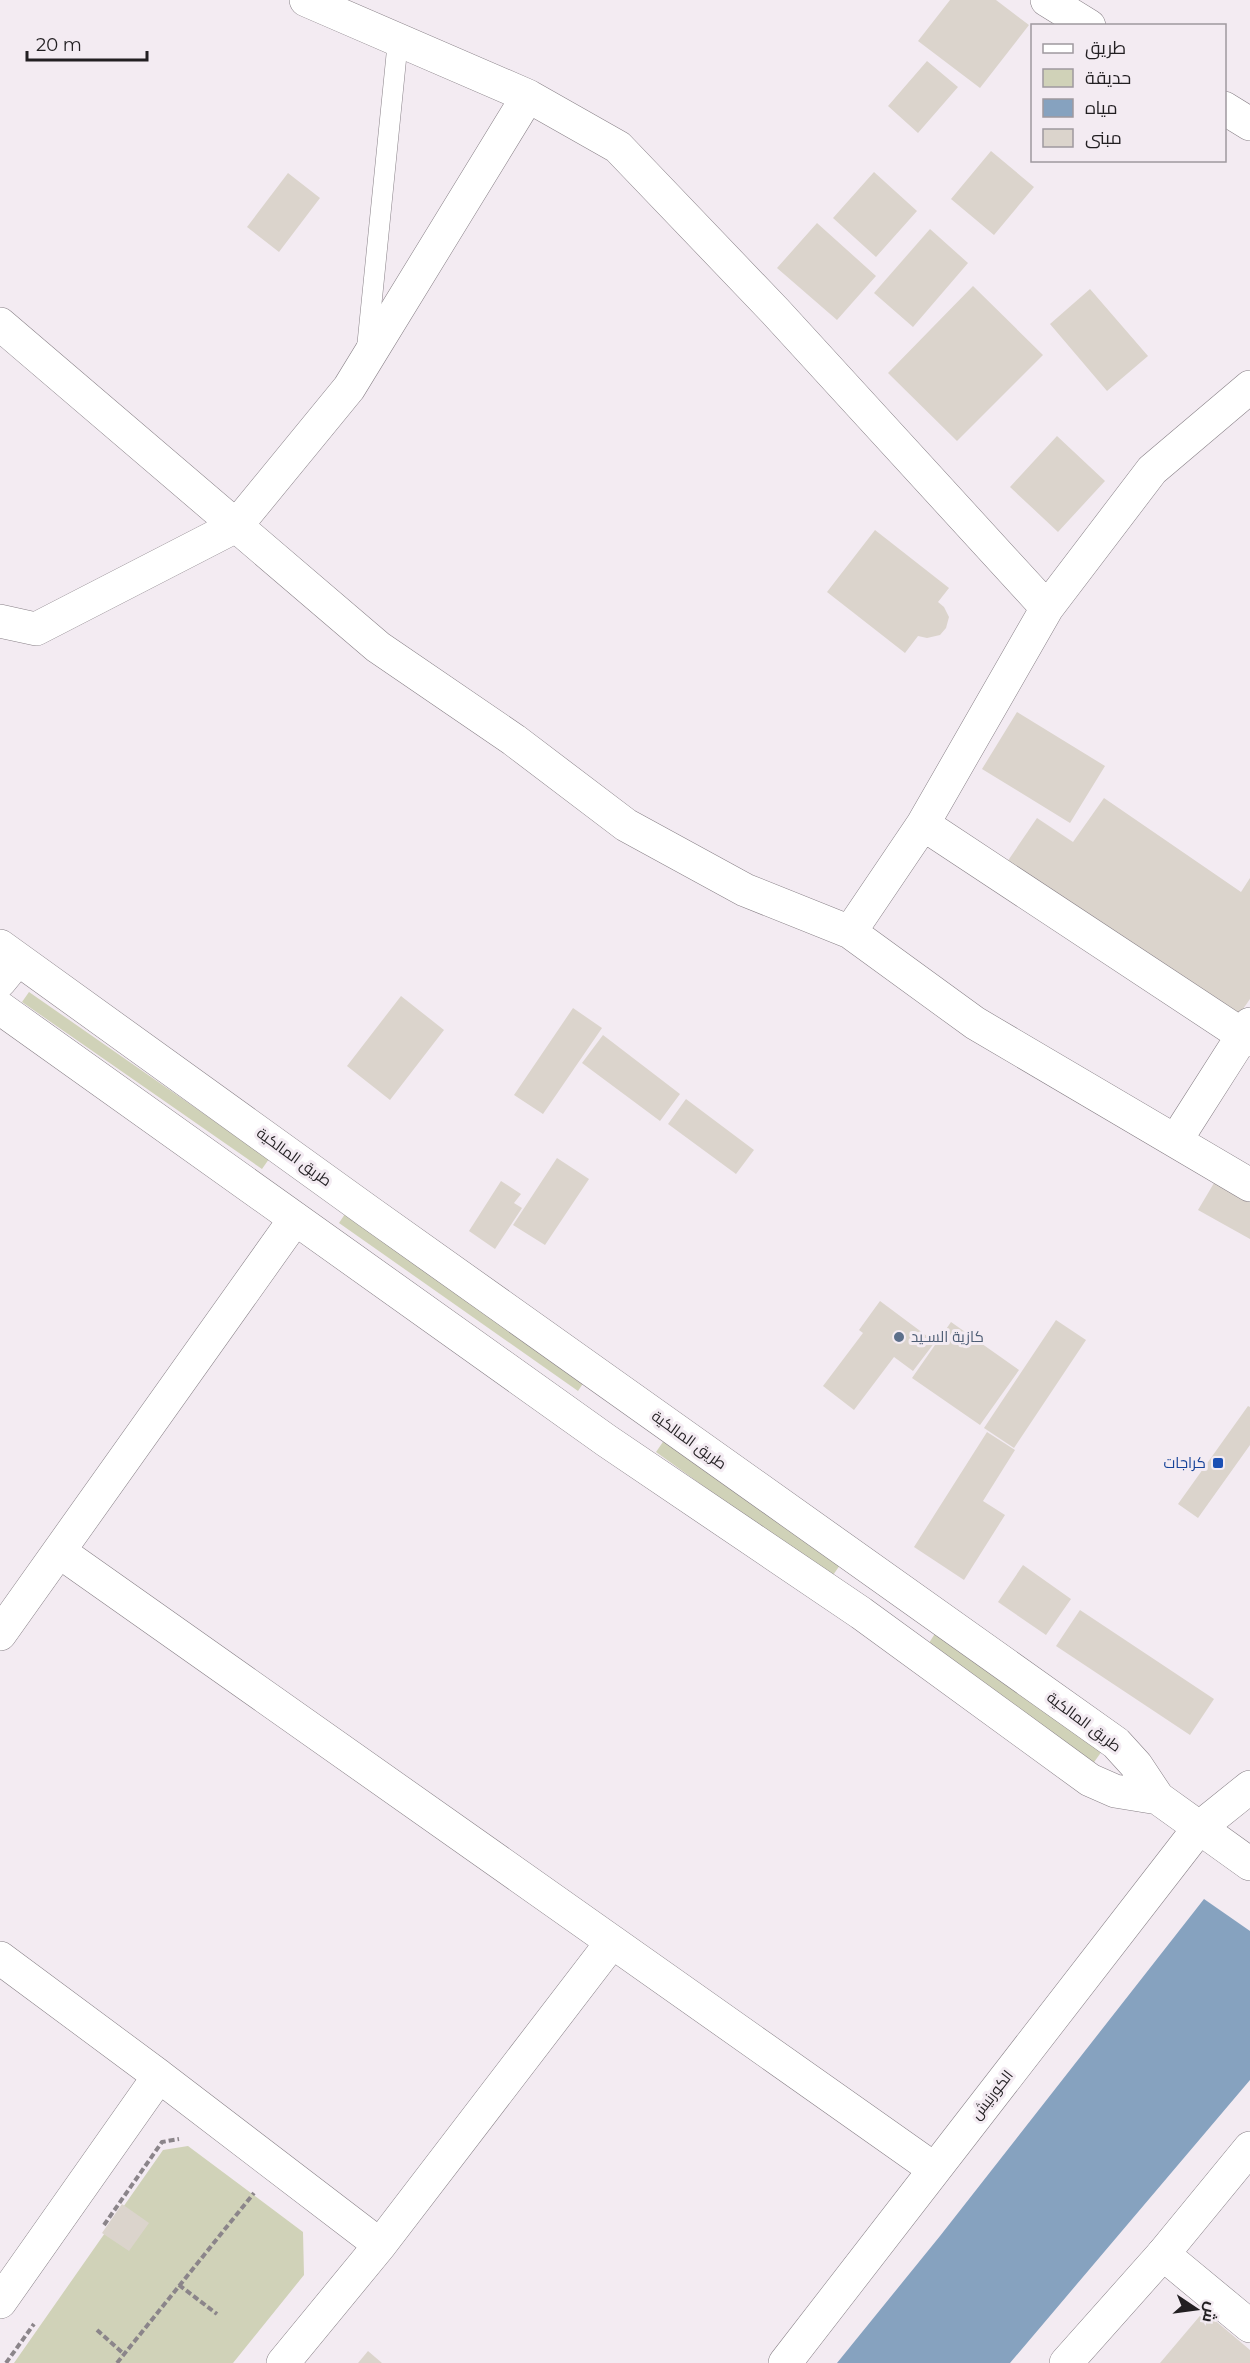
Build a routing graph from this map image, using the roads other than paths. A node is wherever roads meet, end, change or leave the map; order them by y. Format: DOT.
graph roads {
  1 [pos="306,0"];
  2 [pos="1047,0"];
  3 [pos="1086,24"];
  4 [pos="398,40"];
  5 [pos="528,96"];
  6 [pos="1226,109"];
  7 [pos="1250,124"];
  8 [pos="0,324"];
  9 [pos="365,361"];
  10 [pos="1250,387"];
  11 [pos="236,526"];
  12 [pos="1047,608"];
  13 [pos="0,621"];
  14 [pos="923,824"];
  15 [pos="850,932"];
  16 [pos="6,962"];
  17 [pos="0,1008"];
  18 [pos="1247,1033"];
  19 [pos="1176,1140"];
  20 [pos="324,1179"];
  21 [pos="1250,1185"];
  22 [pos="295,1218"];
  23 [pos="636,1402"];
  24 [pos="607,1442"];
  25 [pos="60,1552"];
  26 [pos="885,1580"];
  27 [pos="861,1613"];
  28 [pos="0,1634"];
  29 [pos="1250,1787"];
  30 [pos="1158,1798"];
  31 [pos="1199,1828"];
  32 [pos="1243,1859"];
  33 [pos="612,1942"];
  34 [pos="0,1958"];
  35 [pos="159,2076"];
  36 [pos="1250,2148"];
  37 [pos="934,2169"];
  38 [pos="380,2245"];
  39 [pos="1163,2254"];
  40 [pos="0,2302"];
  41 [pos="1250,2326"];
  42 [pos="283,2363"];
  43 [pos="785,2363"];
  44 [pos="1066,2363"];
  1 -- 4 [label="street"];
  2 -- 3 [label="street"];
  4 -- 5 [label="street"];
  4 -- 9 [label="lane"];
  5 -- 9 [label="street"];
  5 -- 12 [label="street"];
  6 -- 7 [label="street"];
  8 -- 11 [label="street"];
  9 -- 11 [label="street"];
  10 -- 12 [label="street"];
  11 -- 13 [label="street"];
  11 -- 15 [label="street"];
  12 -- 14 [label="street"];
  14 -- 15 [label="street"];
  14 -- 18 [label="street"];
  15 -- 19 [label="street"];
  16 -- 20 [label="street, طريق المالكية"];
  17 -- 22 [label="street"];
  18 -- 19 [label="street"];
  19 -- 21 [label="street"];
  20 -- 22 [label="street"];
  20 -- 23 [label="street, طريق المالكية"];
  22 -- 24 [label="street"];
  22 -- 25 [label="street"];
  23 -- 24 [label="street"];
  23 -- 26 [label="street, طريق المالكية"];
  24 -- 27 [label="street"];
  25 -- 28 [label="street"];
  25 -- 33 [label="street"];
  26 -- 27 [label="street"];
  26 -- 30 [label="street, طريق المالكية"];
  27 -- 30 [label="street"];
  29 -- 31 [label="street, الكورنيش"];
  30 -- 31 [label="street"];
  31 -- 32 [label="street"];
  31 -- 37 [label="street, الكورنيش"];
  33 -- 37 [label="street"];
  33 -- 38 [label="street"];
  34 -- 35 [label="street"];
  35 -- 38 [label="street"];
  35 -- 40 [label="street"];
  36 -- 39 [label="street"];
  37 -- 43 [label="street, الكورنيش"];
  38 -- 42 [label="street"];
  39 -- 41 [label="street"];
  39 -- 44 [label="street"];
}
